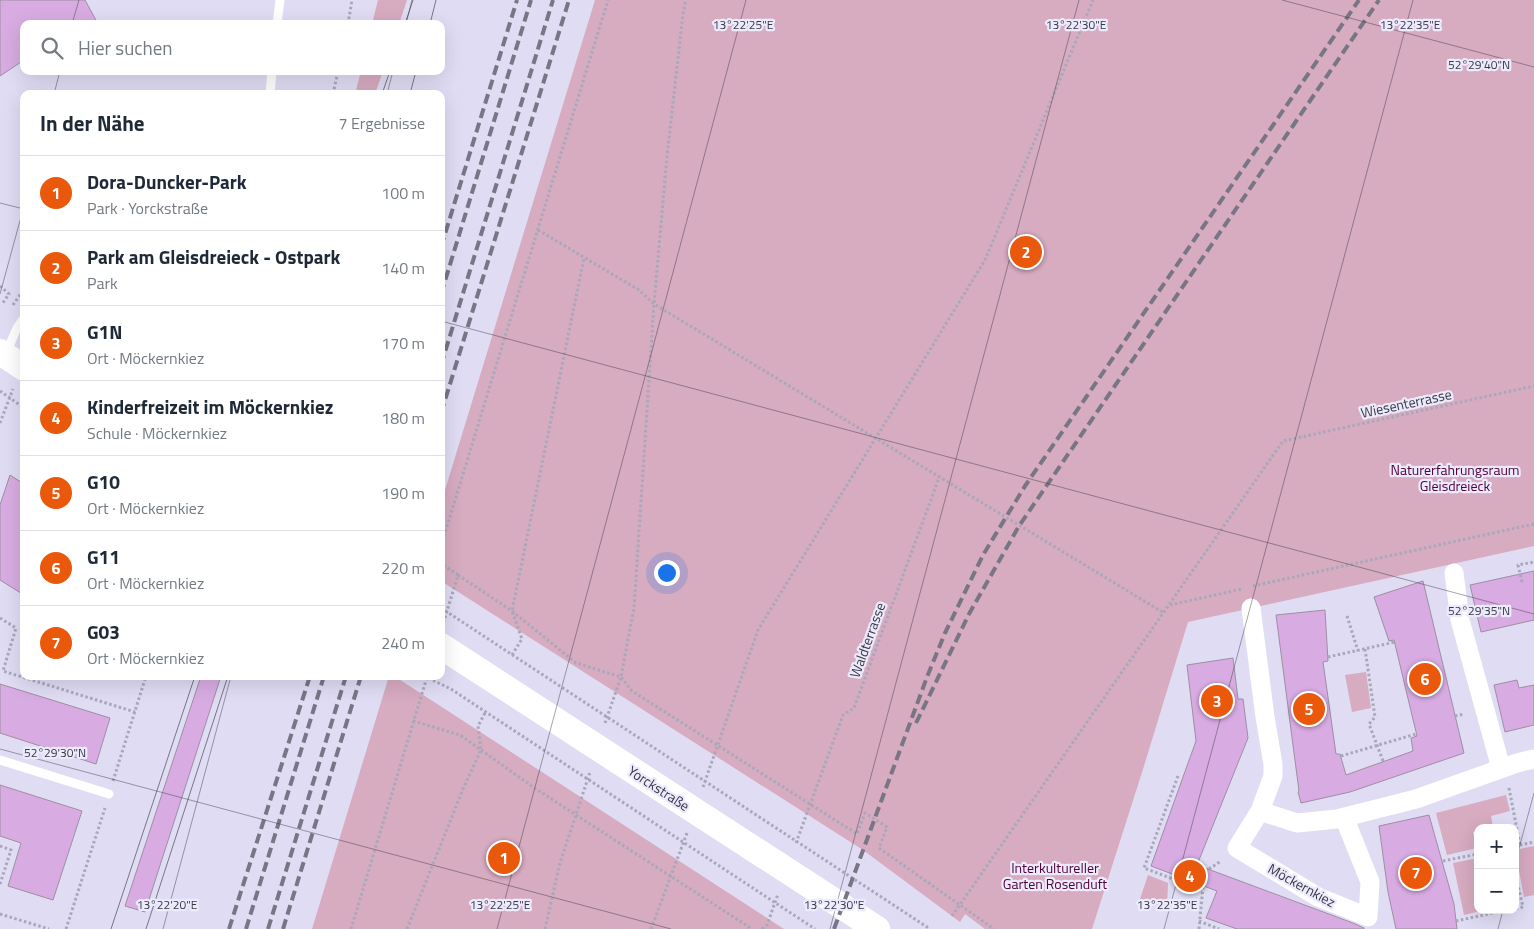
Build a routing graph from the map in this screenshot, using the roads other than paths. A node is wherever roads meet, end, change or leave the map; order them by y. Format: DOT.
graph roads {
  1 [pos="280,0"];
  2 [pos="278,20"];
  3 [pos="272,75"];
  4 [pos="270,90"];
  5 [pos="20,323"];
  6 [pos="7,361"];
  7 [pos="1454,572"];
  8 [pos="1251,608"];
  9 [pos="445,649"];
  10 [pos="1534,759"];
  11 [pos="0,760"];
  12 [pos="1501,768"];
  13 [pos="109,794"];
  14 [pos="1260,811"];
  15 [pos="1344,817"];
  16 [pos="877,929"];
  1 -- 2 [label="lane"];
  3 -- 4 [label="lane"];
  5 -- 6 [label="lane"];
  7 -- 12 [label="street"];
  8 -- 14 [label="street, Möckernkiez"];
  9 -- 16 [label="main road, Yorckstraße"];
  10 -- 12 [label="street"];
  11 -- 13 [label="lane"];
  12 -- 15 [label="street"];
  14 -- 15 [label="street"];
  14 -- 15 [label="street, Möckernkiez"];
}
